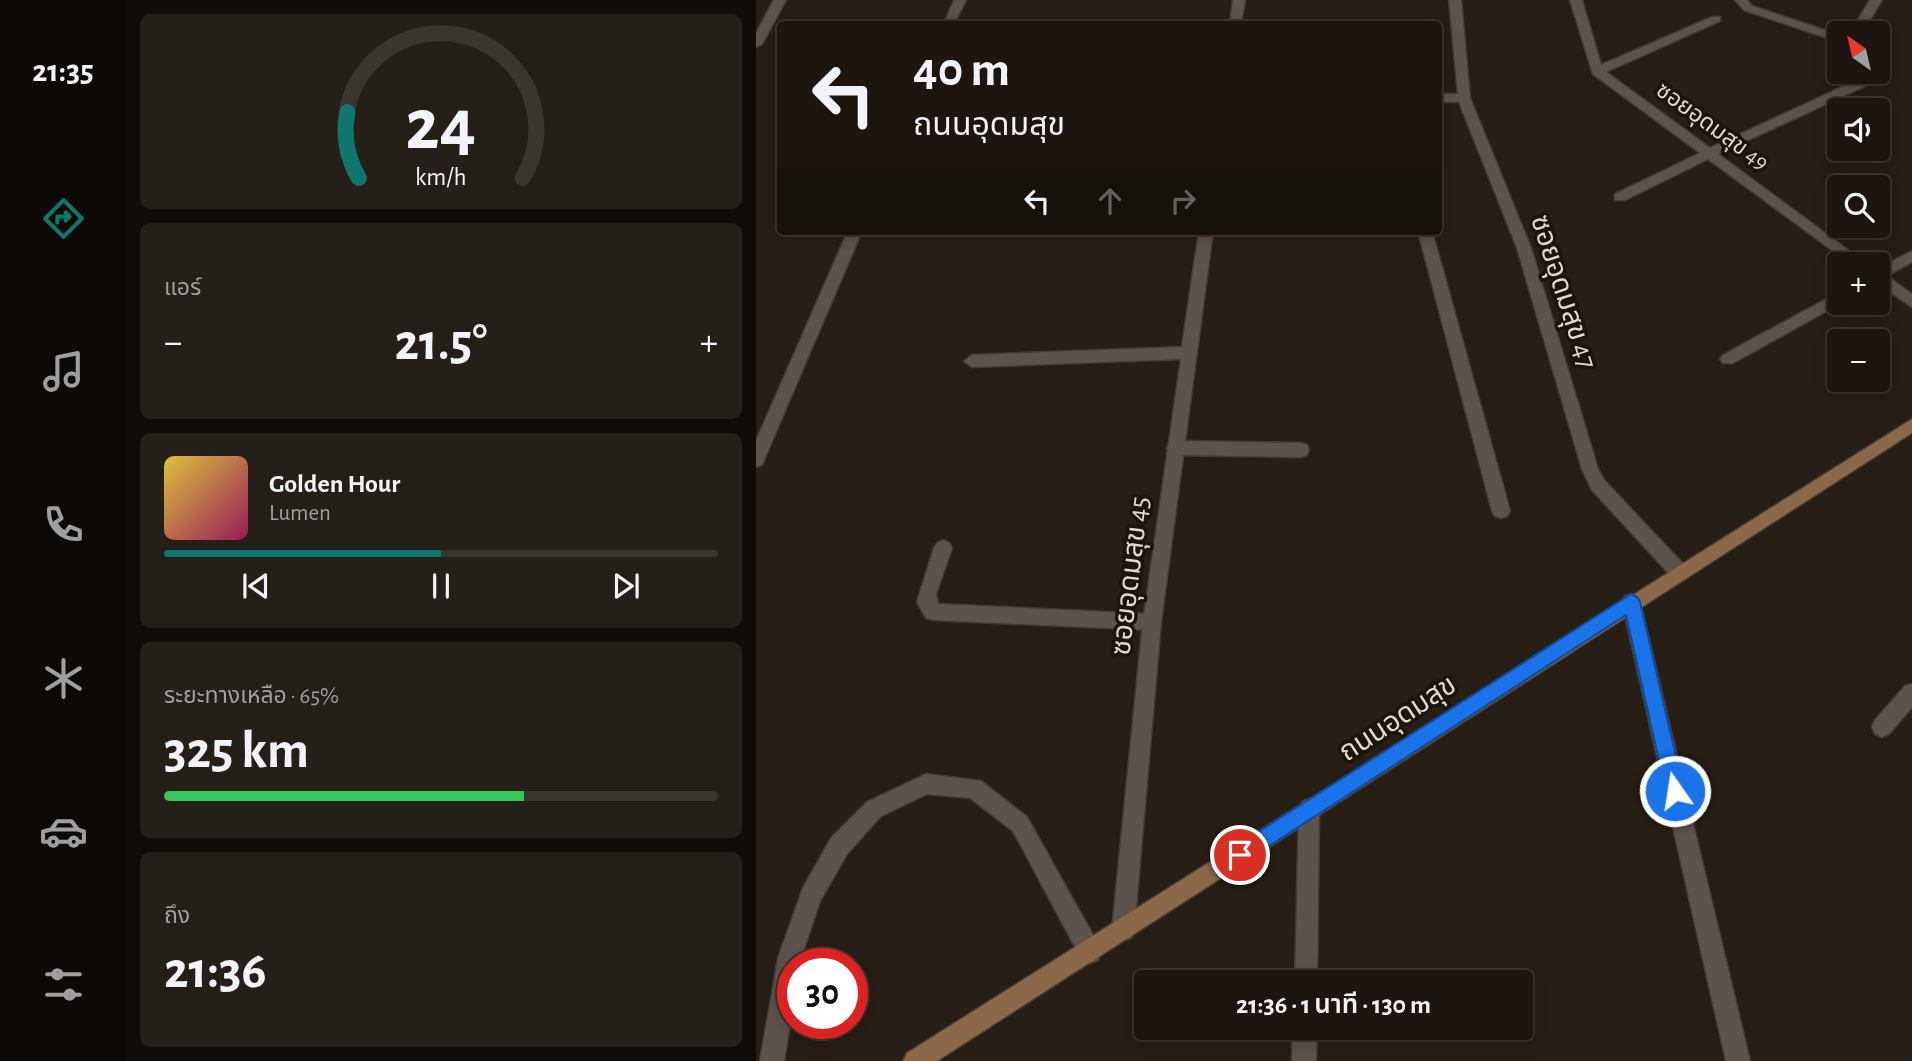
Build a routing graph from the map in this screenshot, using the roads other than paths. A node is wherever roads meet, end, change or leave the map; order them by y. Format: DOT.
graph roads {
  1 [pos="779,0"];
  2 [pos="960,0"];
  3 [pos="1239,0"];
  4 [pos="1455,0"];
  5 [pos="1576,0"];
  6 [pos="1741,0"];
  7 [pos="1876,0"];
  8 [pos="1716,19"];
  9 [pos="950,21"];
  10 [pos="1236,21"];
  11 [pos="1863,21"];
  12 [pos="1827,35"];
  13 [pos="756,44"];
  14 [pos="1597,71"];
  15 [pos="1859,84"];
  16 [pos="1464,98"];
  17 [pos="1442,99"];
  18 [pos="1709,153"];
  19 [pos="1620,197"];
  20 [pos="853,235"];
  21 [pos="1205,235"];
  22 [pos="1426,235"];
  23 [pos="1844,252"];
  24 [pos="1912,257"];
  25 [pos="1890,269"];
  26 [pos="1890,285"];
  27 [pos="1912,302"];
  28 [pos="1827,304"];
  29 [pos="1188,353"];
  30 [pos="1728,359"];
  31 [pos="972,361"];
  32 [pos="1912,425"];
  33 [pos="1175,448"];
  34 [pos="1301,450"];
  35 [pos="756,460"];
  36 [pos="1501,512"];
  37 [pos="943,548"];
  38 [pos="1679,572"];
  39 [pos="1631,602"];
  40 [pos="1152,622"];
  41 [pos="1912,693"];
  42 [pos="1882,727"];
  43 [pos="1309,809"];
  44 [pos="1123,930"];
  45 [pos="1090,952"];
  46 [pos="1306,970"];
  47 [pos="1305,1040"];
  48 [pos="772,1061"];
  49 [pos="915,1061"];
  50 [pos="1304,1061"];
  51 [pos="1738,1061"];
  1 -- 13 [label="street"];
  2 -- 9 [label="street"];
  3 -- 10 [label="street"];
  4 -- 16 [label="street, ซอยอุดมสุข 47"];
  5 -- 14 [label="street"];
  6 -- 12 [label="street"];
  7 -- 11 [label="street"];
  8 -- 14 [label="street"];
  14 -- 18 [label="street, ซอยอุดมสุข 49"];
  15 -- 18 [label="street"];
  16 -- 17 [label="street"];
  16 -- 38 [label="street, ซอยอุดมสุข 47"];
  18 -- 19 [label="street"];
  18 -- 23 [label="street, ซอยอุดมสุข 49"];
  20 -- 35 [label="street"];
  21 -- 29 [label="street, ซอยอุดมสุข 45"];
  22 -- 36 [label="street"];
  24 -- 25 [label="street"];
  26 -- 27 [label="street"];
  28 -- 30 [label="street"];
  29 -- 31 [label="street"];
  29 -- 33 [label="street, ซอยอุดมสุข 45"];
  32 -- 38 [label="main road, ถนนอุดมสุข"];
  33 -- 34 [label="street"];
  33 -- 40 [label="street, ซอยอุดมสุข 45"];
  37 -- 40 [label="street"];
  38 -- 39 [label="main road, ถนนอุดมสุข"];
  39 -- 43 [label="main road, ถนนอุดมสุข"];
  39 -- 51 [label="street"];
  40 -- 44 [label="street, ซอยอุดมสุข 45"];
  41 -- 42 [label="street"];
  43 -- 44 [label="main road, ถนนอุดมสุข"];
  43 -- 46 [label="street"];
  44 -- 45 [label="main road, ถนนอุดมสุข"];
  45 -- 48 [label="street"];
  45 -- 49 [label="main road, ถนนอุดมสุข"];
  47 -- 50 [label="street"];
}
